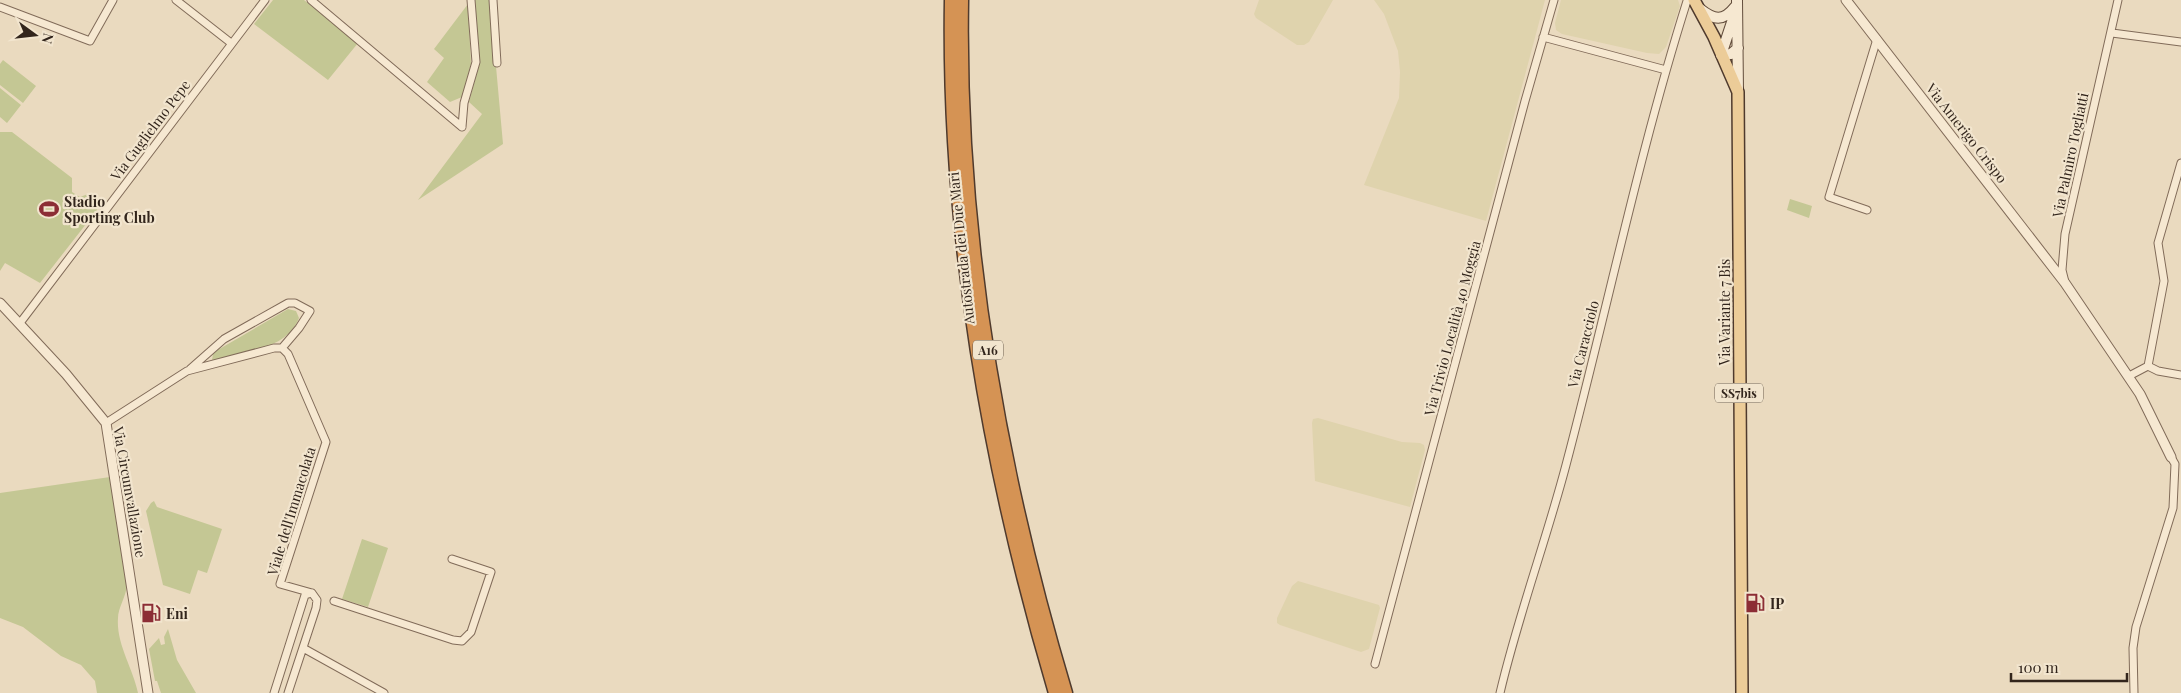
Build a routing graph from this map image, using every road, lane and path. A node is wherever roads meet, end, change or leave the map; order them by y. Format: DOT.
graph roads {
  1 [pos="113,0"];
  2 [pos="176,0"];
  3 [pos="265,0"];
  4 [pos="311,0"];
  5 [pos="471,0"];
  6 [pos="493,0"];
  7 [pos="951,0"];
  8 [pos="962,0"];
  9 [pos="1554,0"];
  10 [pos="1846,0"];
  11 [pos="2118,0"];
  12 [pos="1687,1"];
  13 [pos="1737,2"];
  14 [pos="1697,5"];
  15 [pos="0,7"];
  16 [pos="2112,33"];
  17 [pos="1543,37"];
  18 [pos="1877,39"];
  19 [pos="2181,42"];
  20 [pos="231,44"];
  21 [pos="1738,48"];
  22 [pos="1721,55"];
  23 [pos="497,62"];
  24 [pos="1666,70"];
  25 [pos="1738,92"];
  26 [pos="2181,162"];
  27 [pos="1866,210"];
  28 [pos="2065,283"];
  29 [pos="0,303"];
  30 [pos="20,324"];
  31 [pos="282,348"];
  32 [pos="2148,366"];
  33 [pos="187,371"];
  34 [pos="2181,375"];
  35 [pos="2129,376"];
  36 [pos="106,424"];
  37 [pos="2173,460"];
  38 [pos="2181,471"];
  39 [pos="452,559"];
  40 [pos="312,593"];
  41 [pos="334,601"];
  42 [pos="303,648"];
  43 [pos="1375,664"];
  44 [pos="148,693"];
  45 [pos="274,693"];
  46 [pos="288,693"];
  47 [pos="384,693"];
  48 [pos="1055,693"];
  49 [pos="1066,693"];
  50 [pos="1500,693"];
  51 [pos="1742,693"];
  52 [pos="2134,693"];
  1 -- 15 [label="street"];
  2 -- 20 [label="street"];
  3 -- 20 [label="street, Via Guglielmo Pepe"];
  4 -- 5 [label="street"];
  6 -- 23 [label="street"];
  7 -- 48 [label="highway, Autostrada dei Due Mari / A16"];
  8 -- 49 [label="highway, Autostrada dei Due Mari / A16"];
  9 -- 17 [label="street, Via Trivio Località 40 Moggia"];
  10 -- 18 [label="street, Via Amerigo Crispo"];
  11 -- 16 [label="street, Via Palmiro Togliatti"];
  12 -- 24 [label="street, Via Caracciolo"];
  13 -- 14 [label="main road"];
  13 -- 21 [label="main road"];
  13 -- 22 [label="main road"];
  14 -- 22 [label="main road, Via Variante 7 Bis / SS7bis"];
  16 -- 19 [label="street"];
  16 -- 28 [label="street, Via Palmiro Togliatti"];
  17 -- 24 [label="street"];
  17 -- 43 [label="street, Via Trivio Località 40 Moggia"];
  18 -- 27 [label="street"];
  18 -- 28 [label="street, Via Amerigo Crispo"];
  20 -- 30 [label="street, Via Guglielmo Pepe"];
  21 -- 22 [label="main road"];
  21 -- 25 [label="main road"];
  22 -- 25 [label="main road, Via Variante 7 Bis / SS7bis"];
  24 -- 50 [label="street, Via Caracciolo"];
  25 -- 51 [label="main road, Via Variante 7 Bis / SS7bis"];
  26 -- 32 [label="street"];
  28 -- 35 [label="street, Via Amerigo Crispo"];
  29 -- 30 [label="street, Via Circumvallazione"];
  30 -- 36 [label="street, Via Circumvallazione"];
  31 -- 33 [label="street"];
  31 -- 33 [label="street"];
  31 -- 40 [label="street, Viale dell'Immacolata"];
  32 -- 34 [label="street"];
  32 -- 35 [label="street"];
  33 -- 36 [label="street"];
  35 -- 37 [label="street, Via Amerigo Crispo"];
  36 -- 44 [label="street, Via Circumvallazione"];
  37 -- 38 [label="street"];
  37 -- 52 [label="street"];
  39 -- 41 [label="street"];
  40 -- 42 [label="street"];
  40 -- 45 [label="street"];
  42 -- 46 [label="street"];
  42 -- 47 [label="street"];
}
